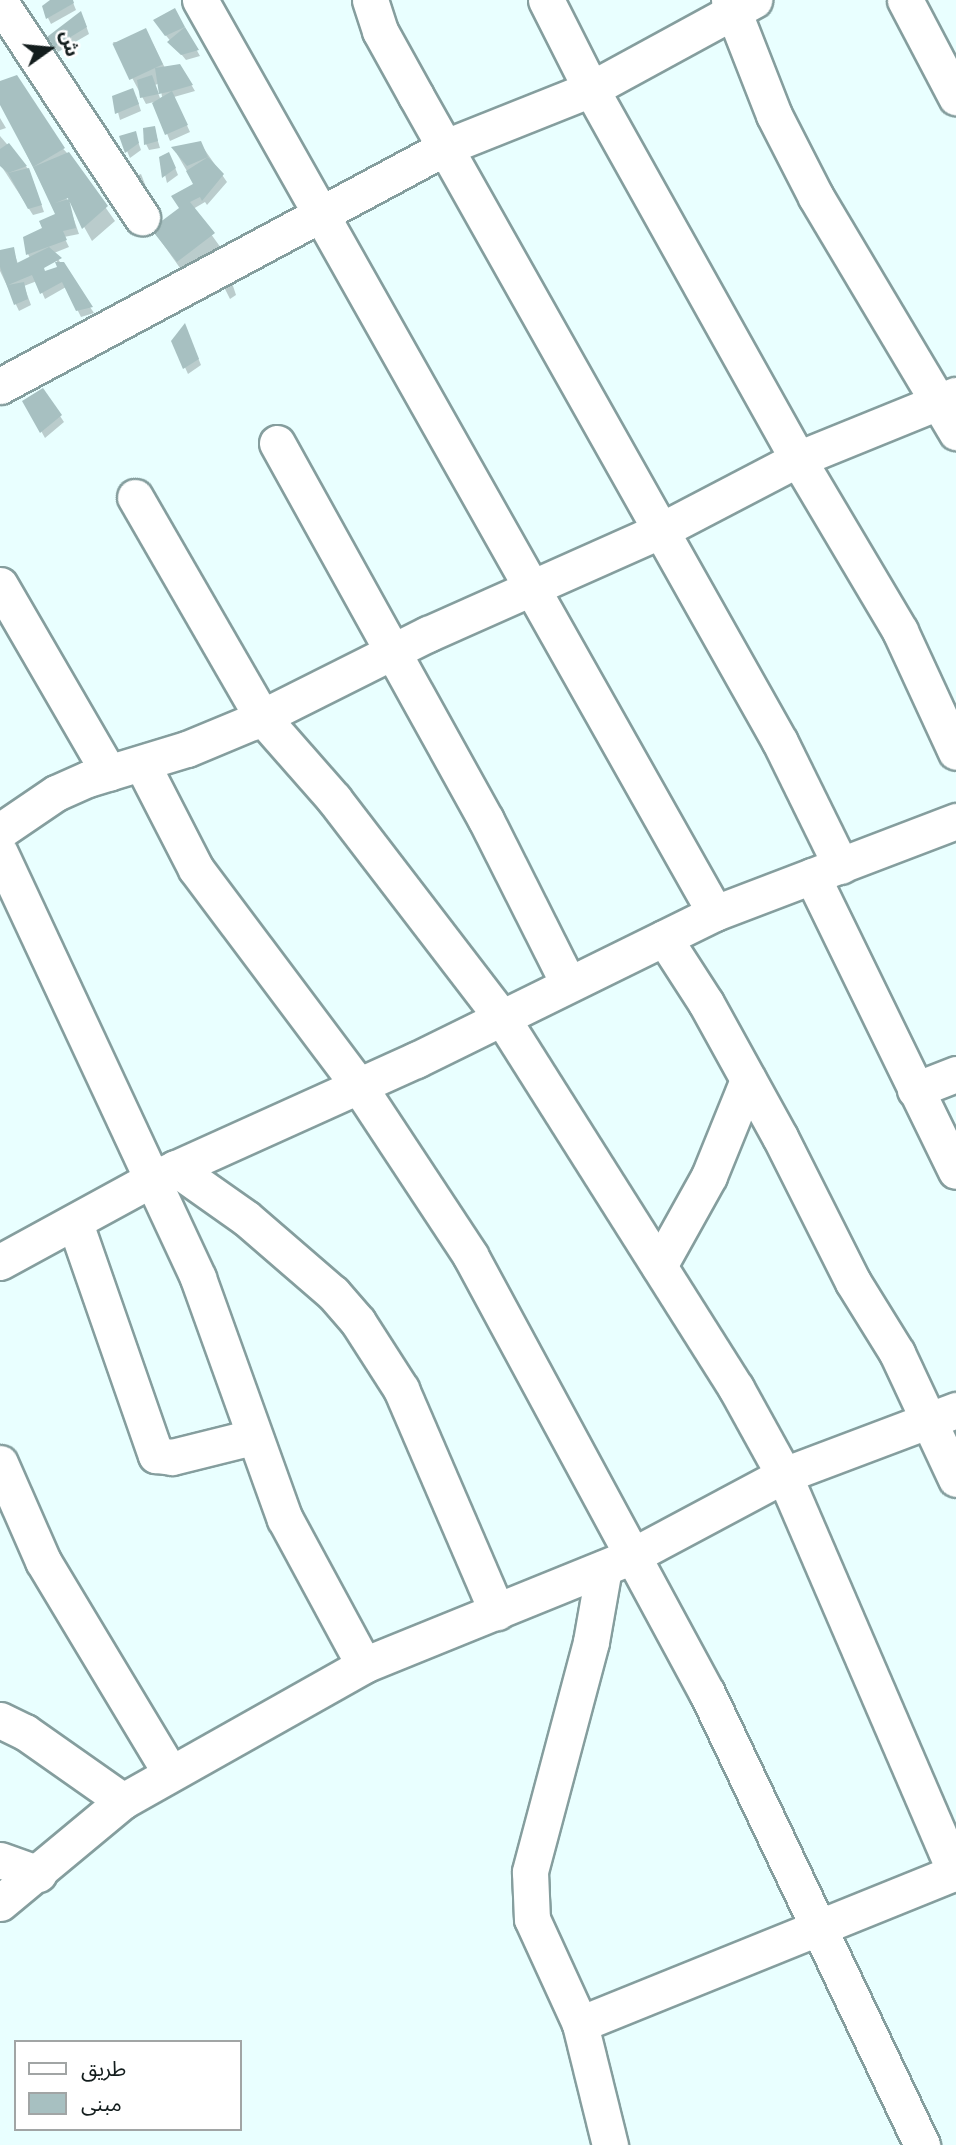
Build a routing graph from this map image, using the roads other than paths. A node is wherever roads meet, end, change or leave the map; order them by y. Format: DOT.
graph roads {
  1 [pos="200,0"];
  2 [pos="370,0"];
  3 [pos="547,0"];
  4 [pos="905,0"];
  5 [pos="0,2"];
  6 [pos="739,3"];
  7 [pos="591,89"];
  8 [pos="956,97"];
  9 [pos="448,146"];
  10 [pos="325,215"];
  11 [pos="142,217"];
  12 [pos="0,386"];
  13 [pos="951,410"];
  14 [pos="277,443"];
  15 [pos="797,460"];
  16 [pos="135,497"];
  17 [pos="662,530"];
  18 [pos="0,585"];
  19 [pos="531,589"];
  20 [pos="392,651"];
  21 [pos="262,717"];
  22 [pos="956,752"];
  23 [pos="142,764"];
  24 [pos="109,773"];
  25 [pos="956,821"];
  26 [pos="0,831"];
  27 [pos="0,853"];
  28 [pos="827,871"];
  29 [pos="715,913"];
  30 [pos="664,938"];
  31 [pos="568,983"];
  32 [pos="502,1018"];
  33 [pos="956,1074"];
  34 [pos="748,1080"];
  35 [pos="358,1086"];
  36 [pos="915,1090"];
  37 [pos="956,1171"];
  38 [pos="163,1173"];
  39 [pos="75,1223"];
  40 [pos="0,1262"];
  41 [pos="659,1266"];
  42 [pos="943,1413"];
  43 [pos="253,1437"];
  44 [pos="0,1463"];
  45 [pos="784,1475"];
  46 [pos="956,1479"];
  47 [pos="618,1562"];
  48 [pos="497,1612"];
  49 [pos="363,1665"];
  50 [pos="0,1720"];
  51 [pos="169,1771"];
  52 [pos="123,1801"];
  53 [pos="0,1860"];
  54 [pos="956,1873"];
  55 [pos="39,1874"];
  56 [pos="0,1903"];
  57 [pos="817,1925"];
  58 [pos="580,2024"];
  59 [pos="610,2145"];
  60 [pos="922,2145"];
  1 -- 10 [label="street"];
  2 -- 9 [label="street"];
  3 -- 7 [label="street"];
  4 -- 8 [label="street"];
  5 -- 11 [label="street"];
  6 -- 7 [label="street"];
  6 -- 13 [label="street"];
  7 -- 9 [label="street"];
  7 -- 15 [label="street"];
  9 -- 10 [label="street"];
  9 -- 17 [label="street"];
  10 -- 12 [label="street"];
  10 -- 19 [label="street"];
  13 -- 15 [label="street"];
  14 -- 20 [label="street"];
  15 -- 17 [label="street"];
  15 -- 22 [label="street"];
  16 -- 21 [label="street"];
  17 -- 19 [label="street"];
  17 -- 28 [label="street"];
  18 -- 24 [label="street"];
  19 -- 20 [label="street"];
  19 -- 29 [label="street"];
  20 -- 21 [label="street"];
  20 -- 31 [label="street"];
  21 -- 23 [label="street"];
  21 -- 32 [label="street"];
  23 -- 24 [label="street"];
  23 -- 35 [label="street"];
  24 -- 26 [label="street"];
  25 -- 28 [label="street"];
  27 -- 38 [label="street"];
  28 -- 29 [label="street"];
  28 -- 36 [label="street"];
  29 -- 30 [label="street"];
  30 -- 31 [label="street"];
  30 -- 34 [label="street"];
  31 -- 32 [label="street"];
  32 -- 35 [label="street"];
  32 -- 41 [label="street"];
  33 -- 36 [label="street"];
  34 -- 41 [label="street"];
  34 -- 42 [label="street"];
  35 -- 38 [label="street"];
  35 -- 47 [label="street"];
  36 -- 37 [label="street"];
  38 -- 39 [label="street"];
  38 -- 43 [label="street"];
  38 -- 48 [label="street"];
  39 -- 40 [label="street"];
  39 -- 43 [label="street"];
  41 -- 45 [label="street"];
  42 -- 45 [label="street"];
  42 -- 46 [label="street"];
  43 -- 49 [label="street"];
  44 -- 51 [label="street"];
  45 -- 47 [label="street"];
  45 -- 54 [label="street"];
  47 -- 48 [label="street"];
  47 -- 57 [label="street"];
  47 -- 58 [label="street"];
  48 -- 49 [label="street"];
  49 -- 51 [label="street"];
  50 -- 52 [label="street"];
  51 -- 52 [label="street"];
  52 -- 55 [label="street"];
  53 -- 55 [label="street"];
  54 -- 57 [label="street"];
  55 -- 56 [label="street"];
  57 -- 58 [label="street"];
  57 -- 60 [label="street"];
  58 -- 59 [label="street"];
}
